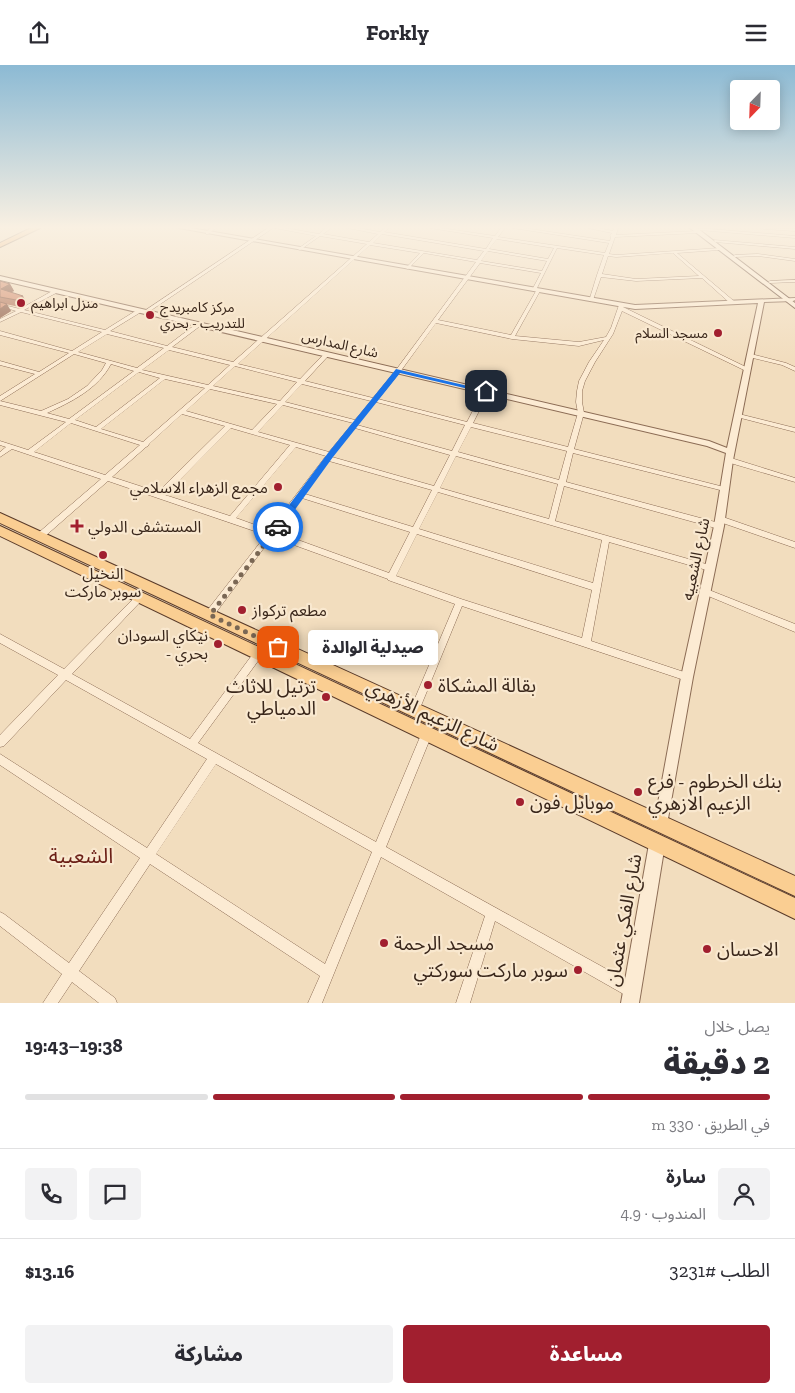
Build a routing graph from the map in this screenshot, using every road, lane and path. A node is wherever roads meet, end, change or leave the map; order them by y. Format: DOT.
graph roads {
  1 [pos="204,272"];
  2 [pos="338,272"];
  3 [pos="430,272"];
  4 [pos="470,272"];
  5 [pos="543,272"];
  6 [pos="600,272"];
  7 [pos="695,272"];
  8 [pos="753,272"];
  9 [pos="756,272"];
  10 [pos="599,275"];
  11 [pos="701,277"];
  12 [pos="466,278"];
  13 [pos="0,279"];
  14 [pos="795,281"];
  15 [pos="770,282"];
  16 [pos="536,290"];
  17 [pos="56,291"];
  18 [pos="591,299"];
  19 [pos="790,300"];
  20 [pos="761,301"];
  21 [pos="733,303"];
  22 [pos="0,305"];
  23 [pos="620,307"];
  24 [pos="20,310"];
  25 [pos="142,311"];
  26 [pos="0,321"];
  27 [pos="434,321"];
  28 [pos="198,325"];
  29 [pos="0,333"];
  30 [pos="105,333"];
  31 [pos="512,337"];
  32 [pos="607,338"];
  33 [pos="263,339"];
  34 [pos="168,348"];
  35 [pos="73,353"];
  36 [pos="327,354"];
  37 [pos="751,356"];
  38 [pos="0,363"];
  39 [pos="109,363"];
  40 [pos="236,364"];
  41 [pos="795,369"];
  42 [pos="138,370"];
  43 [pos="748,370"];
  44 [pos="398,371"];
  45 [pos="40,374"];
  46 [pos="164,377"];
  47 [pos="302,381"];
  48 [pos="211,387"];
  49 [pos="486,391"];
  50 [pos="375,399"];
  51 [pos="0,401"];
  52 [pos="283,403"];
  53 [pos="183,412"];
  54 [pos="582,413"];
  55 [pos="40,414"];
  56 [pos="739,416"];
  57 [pos="71,421"];
  58 [pos="354,424"];
  59 [pos="469,424"];
  60 [pos="230,425"];
  61 [pos="97,429"];
  62 [pos="795,430"];
  63 [pos="254,432"];
  64 [pos="0,443"];
  65 [pos="295,444"];
  66 [pos="146,445"];
  67 [pos="11,447"];
  68 [pos="570,449"];
  69 [pos="29,452"];
  70 [pos="454,453"];
  71 [pos="0,455"];
  72 [pos="329,456"];
  73 [pos="730,456"];
  74 [pos="107,479"];
  75 [pos="795,480"];
  76 [pos="561,482"];
  77 [pos="435,489"];
  78 [pos="724,489"];
  79 [pos="160,495"];
  80 [pos="302,495"];
  81 [pos="0,518"];
  82 [pos="231,519"];
  83 [pos="720,522"];
  84 [pos="551,523"];
  85 [pos="415,530"];
  86 [pos="2,535"];
  87 [pos="272,535"];
  88 [pos="40,536"];
  89 [pos="606,539"];
  90 [pos="795,545"];
  91 [pos="710,568"];
  92 [pos="391,578"];
  93 [pos="597,588"];
  94 [pos="704,591"];
  95 [pos="140,597"];
  96 [pos="460,602"];
  97 [pos="210,615"];
  98 [pos="795,628"];
  99 [pos="0,638"];
  100 [pos="586,643"];
  101 [pos="258,654"];
  102 [pos="65,675"];
  103 [pos="687,677"];
  104 [pos="415,710"];
  105 [pos="427,734"];
  106 [pos="0,742"];
  107 [pos="191,745"];
  108 [pos="214,758"];
  109 [pos="0,759"];
  110 [pos="661,825"];
  111 [pos="656,844"];
  112 [pos="379,850"];
  113 [pos="148,856"];
  114 [pos="795,886"];
  115 [pos="795,909"];
  116 [pos="492,913"];
  117 [pos="0,918"];
  118 [pos="71,973"];
  119 [pos="327,973"];
  120 [pos="631,997"];
  121 [pos="50,1003"];
  122 [pos="110,1003"];
  123 [pos="315,1003"];
  124 [pos="463,1003"];
  1 -- 25 [label="street"];
  2 -- 33 [label="street"];
  3 -- 12 [label="street"];
  4 -- 12 [label="street"];
  5 -- 16 [label="street"];
  6 -- 10 [label="street"];
  7 -- 11 [label="street"];
  8 -- 19 [label="main road"];
  9 -- 15 [label="main road"];
  10 -- 11 [label="street"];
  10 -- 18 [label="street"];
  11 -- 21 [label="street"];
  12 -- 16 [label="street"];
  12 -- 27 [label="street"];
  13 -- 17 [label="street, شارع المدارس"];
  14 -- 15 [label="street"];
  15 -- 19 [label="main road"];
  16 -- 18 [label="street"];
  16 -- 31 [label="street"];
  17 -- 24 [label="street"];
  17 -- 25 [label="street, شارع المدارس"];
  18 -- 23 [label="street"];
  19 -- 20 [label="street"];
  20 -- 21 [label="street"];
  20 -- 37 [label="street, شارع الشعبيه"];
  21 -- 23 [label="street"];
  22 -- 24 [label="street"];
  23 -- 32 [label="street"];
  23 -- 43 [label="street"];
  24 -- 26 [label="street"];
  24 -- 30 [label="street"];
  25 -- 28 [label="street, شارع المدارس"];
  25 -- 30 [label="street"];
  27 -- 31 [label="street"];
  27 -- 44 [label="street"];
  28 -- 33 [label="street, شارع المدارس"];
  28 -- 34 [label="street"];
  29 -- 35 [label="street"];
  30 -- 34 [label="street"];
  30 -- 35 [label="street"];
  31 -- 32 [label="street"];
  32 -- 54 [label="street"];
  33 -- 36 [label="street, شارع المدارس"];
  33 -- 40 [label="street"];
  34 -- 40 [label="street"];
  34 -- 42 [label="street"];
  35 -- 39 [label="street"];
  35 -- 45 [label="street"];
  36 -- 44 [label="street, شارع المدارس"];
  36 -- 47 [label="street"];
  37 -- 41 [label="street"];
  37 -- 43 [label="street, شارع الشعبيه"];
  38 -- 45 [label="street"];
  39 -- 42 [label="street"];
  39 -- 55 [label="street"];
  40 -- 47 [label="street"];
  40 -- 48 [label="street"];
  42 -- 46 [label="street"];
  42 -- 57 [label="street"];
  43 -- 56 [label="street, شارع الشعبيه"];
  44 -- 49 [label="street, شارع المدارس"];
  44 -- 50 [label="street"];
  45 -- 51 [label="street"];
  46 -- 48 [label="street"];
  46 -- 61 [label="street"];
  47 -- 50 [label="street"];
  47 -- 52 [label="street"];
  48 -- 52 [label="street"];
  48 -- 53 [label="street"];
  49 -- 54 [label="street, شارع المدارس"];
  49 -- 59 [label="street"];
  50 -- 58 [label="street"];
  50 -- 59 [label="street"];
  51 -- 55 [label="street"];
  52 -- 58 [label="street"];
  52 -- 63 [label="street"];
  53 -- 60 [label="street"];
  53 -- 66 [label="street"];
  54 -- 68 [label="street"];
  54 -- 73 [label="street, شارع المدارس"];
  55 -- 57 [label="street"];
  56 -- 62 [label="street"];
  56 -- 73 [label="street, شارع الشعبيه"];
  57 -- 61 [label="street"];
  57 -- 69 [label="street"];
  58 -- 70 [label="street"];
  58 -- 72 [label="street"];
  59 -- 68 [label="street"];
  59 -- 70 [label="street"];
  60 -- 63 [label="street"];
  60 -- 79 [label="street"];
  61 -- 66 [label="street"];
  63 -- 65 [label="street"];
  64 -- 67 [label="street"];
  65 -- 72 [label="street"];
  65 -- 82 [label="street"];
  66 -- 74 [label="street"];
  67 -- 69 [label="street"];
  67 -- 71 [label="street"];
  68 -- 76 [label="street"];
  68 -- 78 [label="street"];
  69 -- 74 [label="street"];
  70 -- 76 [label="street"];
  70 -- 77 [label="street"];
  72 -- 77 [label="street"];
  72 -- 80 [label="street"];
  73 -- 75 [label="street"];
  73 -- 78 [label="street, شارع الشعبيه"];
  74 -- 79 [label="street"];
  74 -- 88 [label="street"];
  76 -- 83 [label="street"];
  76 -- 84 [label="street"];
  77 -- 84 [label="street"];
  77 -- 85 [label="street"];
  78 -- 83 [label="street, شارع الشعبيه"];
  79 -- 82 [label="street"];
  80 -- 85 [label="street"];
  80 -- 87 [label="street"];
  81 -- 88 [label="main road, شارع الزعيم الأزهري"];
  82 -- 87 [label="street"];
  83 -- 90 [label="street"];
  83 -- 91 [label="street, شارع الشعبيه"];
  84 -- 89 [label="street"];
  85 -- 92 [label="street"];
  85 -- 93 [label="street"];
  86 -- 95 [label="main road, شارع الزعيم الأزهري"];
  87 -- 92 [label="street"];
  87 -- 97 [label="street"];
  88 -- 97 [label="main road, شارع الزعيم الأزهري"];
  89 -- 91 [label="street"];
  89 -- 93 [label="street"];
  91 -- 94 [label="street, شارع الشعبيه"];
  92 -- 96 [label="street"];
  93 -- 100 [label="street"];
  94 -- 98 [label="street"];
  94 -- 103 [label="street, شارع الشعبيه"];
  95 -- 101 [label="main road, شارع الزعيم الأزهري"];
  95 -- 102 [label="street"];
  96 -- 100 [label="street"];
  96 -- 104 [label="street"];
  97 -- 104 [label="main road, شارع الزعيم الأزهري"];
  99 -- 102 [label="street"];
  100 -- 103 [label="street"];
  101 -- 105 [label="main road, شارع الزعيم الأزهري"];
  101 -- 107 [label="street"];
  102 -- 106 [label="street"];
  102 -- 107 [label="street"];
  103 -- 110 [label="street, شارع الشعبيه"];
  104 -- 110 [label="main road, شارع الزعيم الأزهري"];
  105 -- 111 [label="main road, شارع الزعيم الأزهري"];
  105 -- 112 [label="street"];
  107 -- 108 [label="street"];
  108 -- 112 [label="street"];
  108 -- 113 [label="street"];
  109 -- 113 [label="street"];
  110 -- 114 [label="main road, شارع الزعيم الأزهري"];
  111 -- 115 [label="main road, شارع الزعيم الأزهري"];
  111 -- 120 [label="street, شارع الفكي عثمان"];
  112 -- 116 [label="street"];
  112 -- 119 [label="street"];
  113 -- 118 [label="street"];
  113 -- 119 [label="street"];
  116 -- 120 [label="street"];
  116 -- 124 [label="street"];
  117 -- 118 [label="street"];
  118 -- 121 [label="street"];
  118 -- 122 [label="street"];
  119 -- 123 [label="street"];
}
